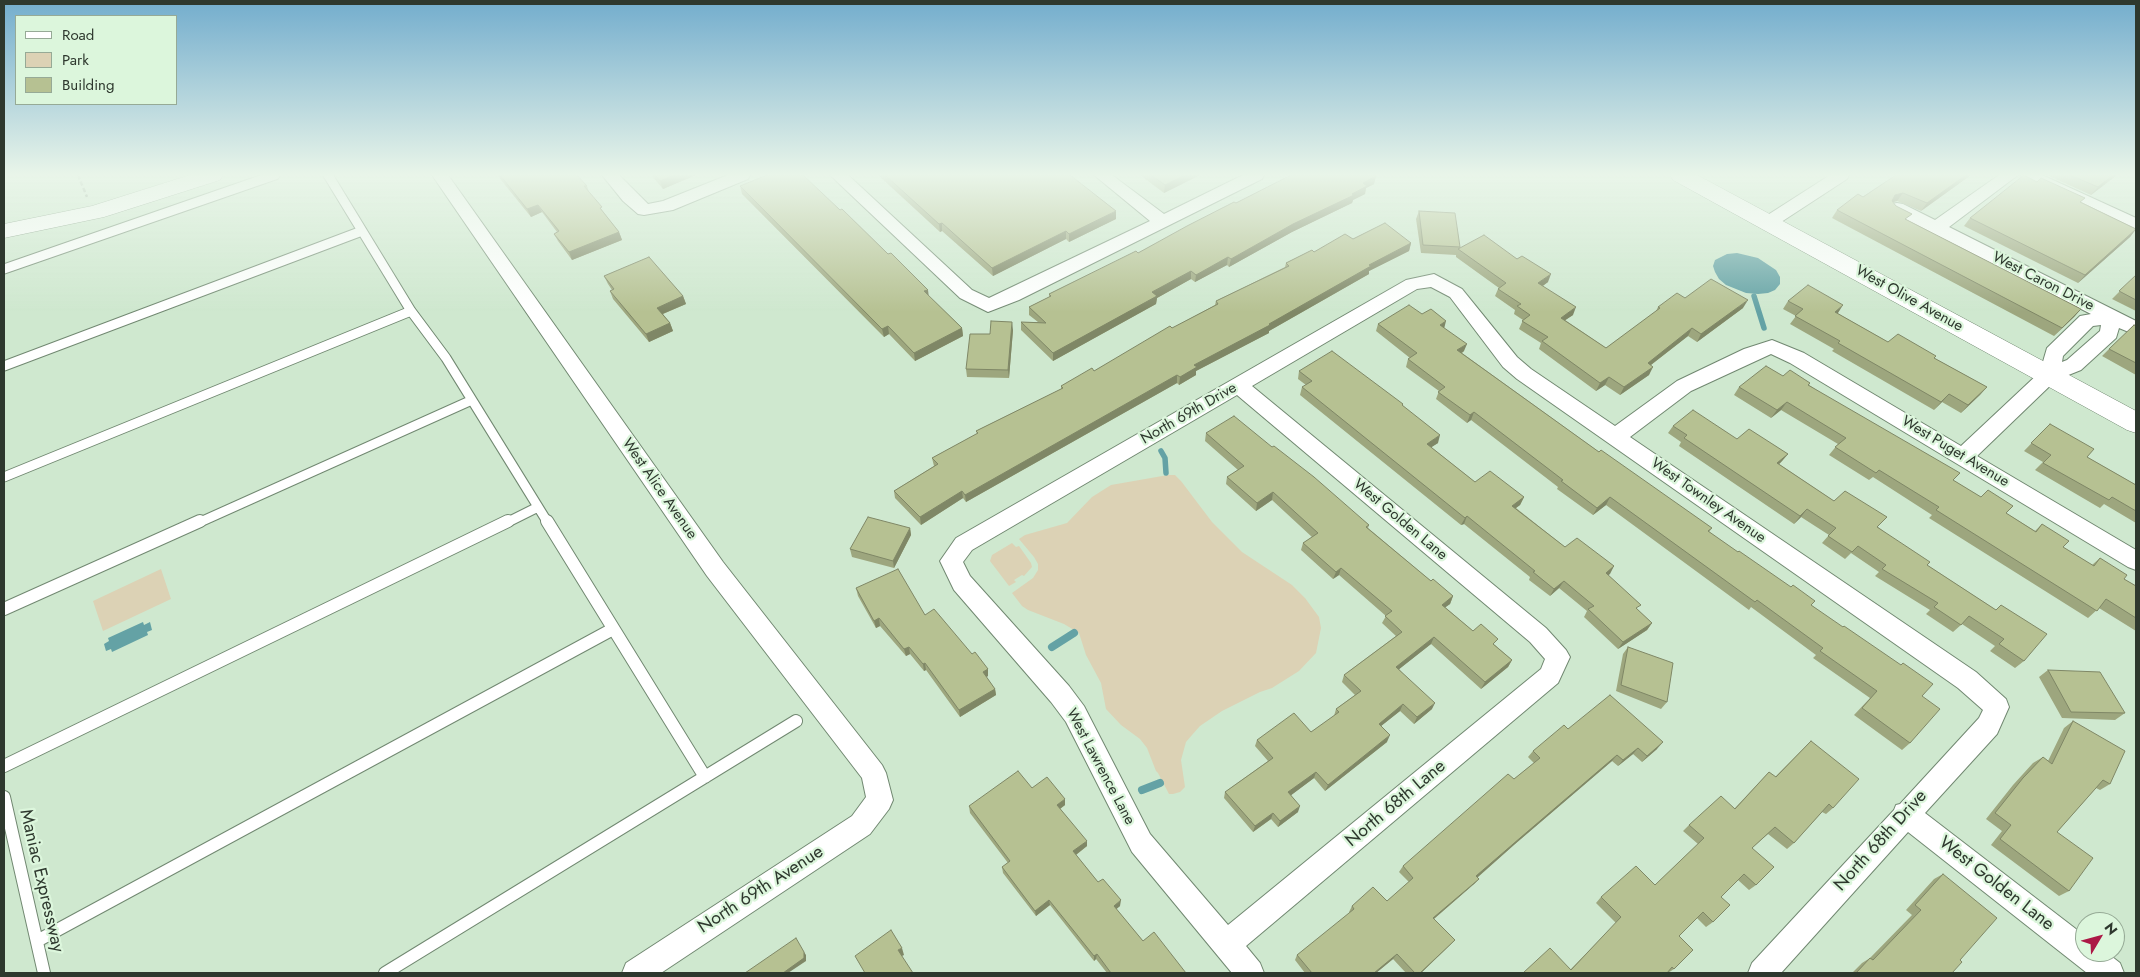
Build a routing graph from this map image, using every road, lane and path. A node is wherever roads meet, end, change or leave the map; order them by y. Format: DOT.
graph roads {
  1 [pos="54,221"];
  2 [pos="144,221"];
  3 [pos="356,221"];
  4 [pos="472,221"];
  5 [pos="887,221"];
  6 [pos="1162,221"];
  7 [pos="1922,221"];
  8 [pos="1946,221"];
  9 [pos="1769,222"];
  10 [pos="1936,228"];
  11 [pos="4,231"];
  12 [pos="362,231"];
  13 [pos="4,269"];
  14 [pos="1434,280"];
  15 [pos="411,311"];
  16 [pos="2111,317"];
  17 [pos="2136,329"];
  18 [pos="4,366"];
  19 [pos="2049,375"];
  20 [pos="1238,385"];
  21 [pos="472,400"];
  22 [pos="2136,423"];
  23 [pos="1615,437"];
  24 [pos="1963,457"];
  25 [pos="4,477"];
  26 [pos="538,507"];
  27 [pos="951,560"];
  28 [pos="2136,561"];
  29 [pos="4,609"];
  30 [pos="613,629"];
  31 [pos="1558,657"];
  32 [pos="1997,707"];
  33 [pos="796,721"];
  34 [pos="4,766"];
  35 [pos="704,777"];
  36 [pos="4,797"];
  37 [pos="880,800"];
  38 [pos="1905,814"];
  39 [pos="38,941"];
  40 [pos="1226,945"];
  41 [pos="44,973"];
  42 [pos="385,973"];
  43 [pos="636,973"];
  44 [pos="1250,973"];
  45 [pos="1762,973"];
  46 [pos="2110,973"];
  1 -- 11 [label="main road"];
  2 -- 13 [label="lane"];
  3 -- 12 [label="lane"];
  4 -- 37 [label="street, West Alice Avenue"];
  5 -- 6 [label="street"];
  7 -- 10 [label="street, West Caron Drive"];
  8 -- 10 [label="street"];
  9 -- 19 [label="main road, West Olive Avenue"];
  10 -- 16 [label="street, West Caron Drive"];
  12 -- 15 [label="lane"];
  12 -- 18 [label="lane"];
  14 -- 20 [label="street, North 69th Drive"];
  14 -- 23 [label="street, West Townley Avenue"];
  15 -- 21 [label="lane"];
  15 -- 25 [label="lane"];
  16 -- 17 [label="street, West Caron Drive"];
  16 -- 19 [label="street"];
  19 -- 22 [label="main road, West Olive Avenue"];
  19 -- 24 [label="street"];
  20 -- 27 [label="street, North 69th Drive"];
  20 -- 31 [label="street, West Golden Lane"];
  21 -- 26 [label="lane"];
  21 -- 29 [label="lane"];
  23 -- 24 [label="street, West Puget Avenue"];
  23 -- 32 [label="street, West Townley Avenue"];
  24 -- 28 [label="street, West Puget Avenue"];
  26 -- 30 [label="lane"];
  26 -- 34 [label="lane"];
  27 -- 40 [label="street, West Lawrence Lane"];
  30 -- 35 [label="lane"];
  30 -- 39 [label="lane"];
  31 -- 40 [label="street, North 68th Lane"];
  32 -- 38 [label="street, North 68th Drive"];
  33 -- 35 [label="lane"];
  35 -- 42 [label="lane"];
  36 -- 39 [label="lane, Maniac Expressway"];
  37 -- 43 [label="street, North 69th Avenue"];
  38 -- 45 [label="street, North 68th Drive"];
  38 -- 46 [label="street, West Golden Lane"];
  39 -- 41 [label="lane, Maniac Expressway"];
  40 -- 44 [label="street, West Lawrence Lane"];
}
